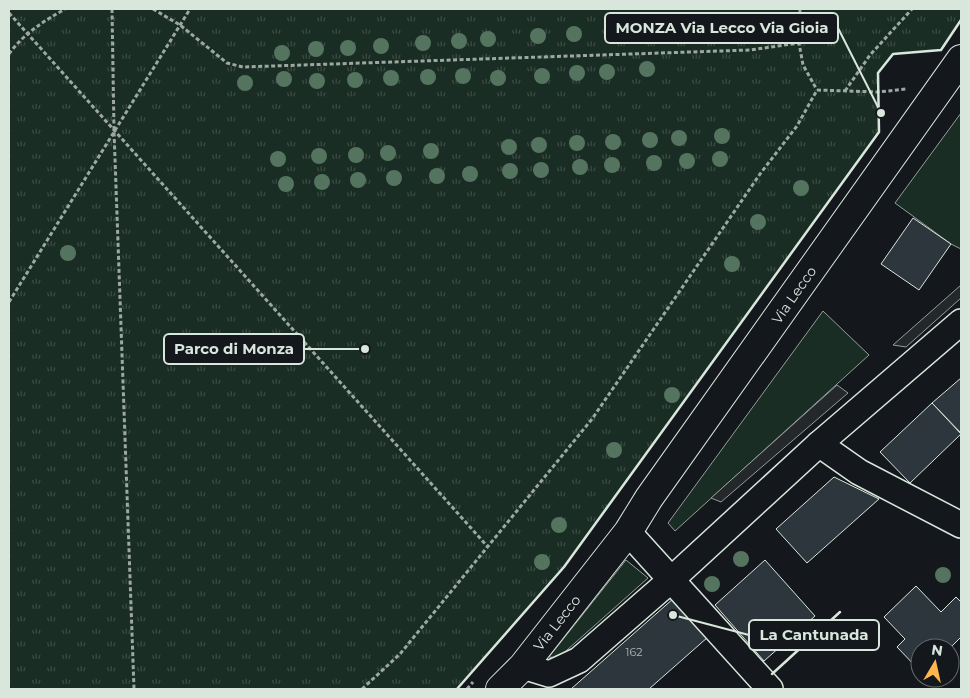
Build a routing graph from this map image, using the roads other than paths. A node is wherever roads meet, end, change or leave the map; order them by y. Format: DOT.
graph roads {
  1 [pos="961,59"];
  2 [pos="961,322"];
  3 [pos="819,444"];
  4 [pos="961,525"];
  5 [pos="628,532"];
  6 [pos="672,579"];
  7 [pos="523,666"];
  8 [pos="500,689"];
  9 [pos="770,689"];
  1 -- 5 [label="main road, Via Lecco"];
  2 -- 3 [label="street, Via Lecco"];
  3 -- 4 [label="street"];
  3 -- 6 [label="street, Via Lecco"];
  5 -- 6 [label="street"];
  5 -- 7 [label="main road, Via Lecco"];
  6 -- 7 [label="street, Via Lecco"];
  6 -- 9 [label="street"];
  7 -- 8 [label="main road, Via Lecco"];
}
